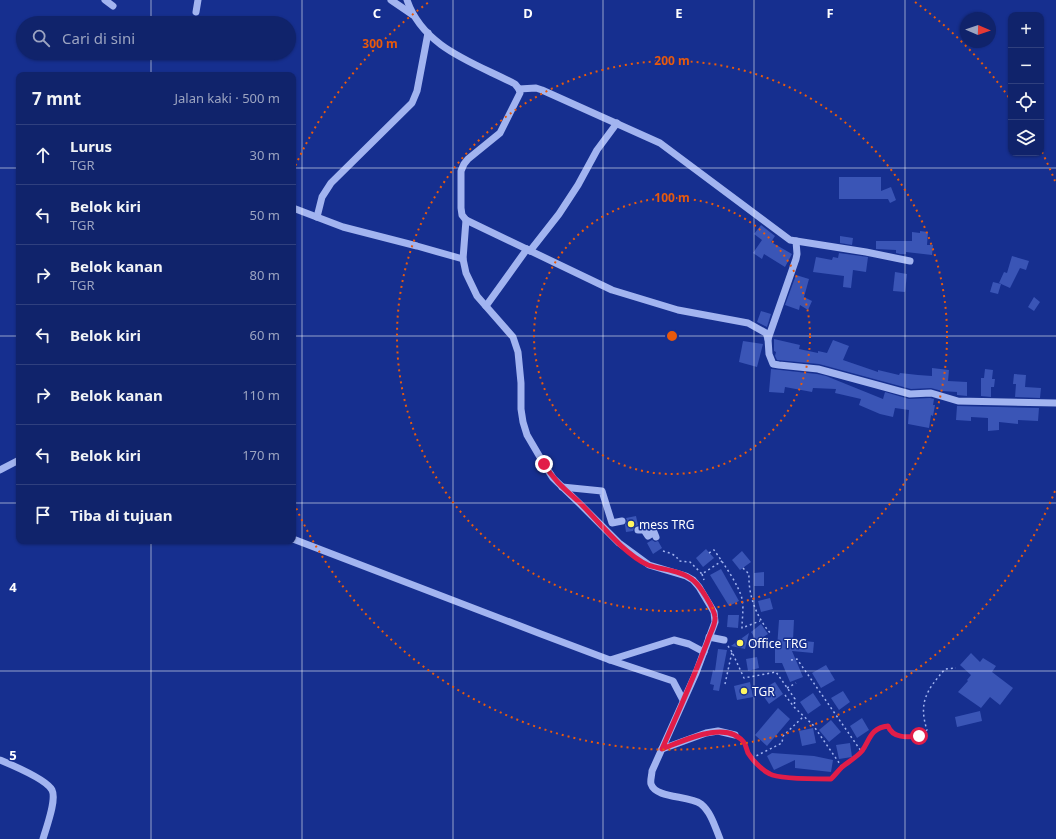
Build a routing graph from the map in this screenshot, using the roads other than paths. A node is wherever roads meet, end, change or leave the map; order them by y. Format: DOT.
graph roads {
  1 [pos="104,0"];
  2 [pos="198,0"];
  3 [pos="391,0"];
  4 [pos="407,0"];
  5 [pos="113,6"];
  6 [pos="196,12"];
  7 [pos="414,15"];
  8 [pos="428,33"];
  9 [pos="519,89"];
  10 [pos="617,123"];
  11 [pos="296,209"];
  12 [pos="316,217"];
  13 [pos="466,220"];
  14 [pos="796,241"];
  15 [pos="528,250"];
  16 [pos="463,259"];
  17 [pos="910,261"];
  18 [pos="486,306"];
  19 [pos="768,339"];
  20 [pos="1056,403"];
  21 [pos="16,462"];
  22 [pos="0,470"];
  23 [pos="562,487"];
  24 [pos="622,521"];
  25 [pos="638,530"];
  26 [pos="656,537"];
  27 [pos="296,540"];
  28 [pos="709,637"];
  29 [pos="724,640"];
  30 [pos="704,652"];
  31 [pos="610,660"];
  32 [pos="683,700"];
  33 [pos="735,735"];
  34 [pos="662,749"];
  35 [pos="0,760"];
  36 [pos="43,839"];
  37 [pos="720,839"];
  1 -- 5 [label="street"];
  2 -- 6 [label="street"];
  3 -- 7 [label="street"];
  4 -- 7 [label="street"];
  7 -- 8 [label="street"];
  8 -- 9 [label="street"];
  8 -- 12 [label="street"];
  9 -- 10 [label="street"];
  9 -- 13 [label="street"];
  10 -- 14 [label="street"];
  10 -- 15 [label="street"];
  11 -- 12 [label="street"];
  12 -- 16 [label="street"];
  13 -- 15 [label="street"];
  13 -- 16 [label="street"];
  14 -- 17 [label="street"];
  14 -- 19 [label="street"];
  15 -- 18 [label="street"];
  15 -- 19 [label="street"];
  16 -- 18 [label="street"];
  18 -- 23 [label="street"];
  19 -- 20 [label="street"];
  21 -- 22 [label="street"];
  23 -- 24 [label="street"];
  23 -- 28 [label="street"];
  25 -- 26 [label="street"];
  27 -- 31 [label="street"];
  28 -- 29 [label="street"];
  28 -- 30 [label="street"];
  30 -- 31 [label="street"];
  30 -- 32 [label="street"];
  31 -- 32 [label="street"];
  32 -- 34 [label="street"];
  33 -- 34 [label="street"];
  34 -- 37 [label="street"];
  35 -- 36 [label="street"];
}
